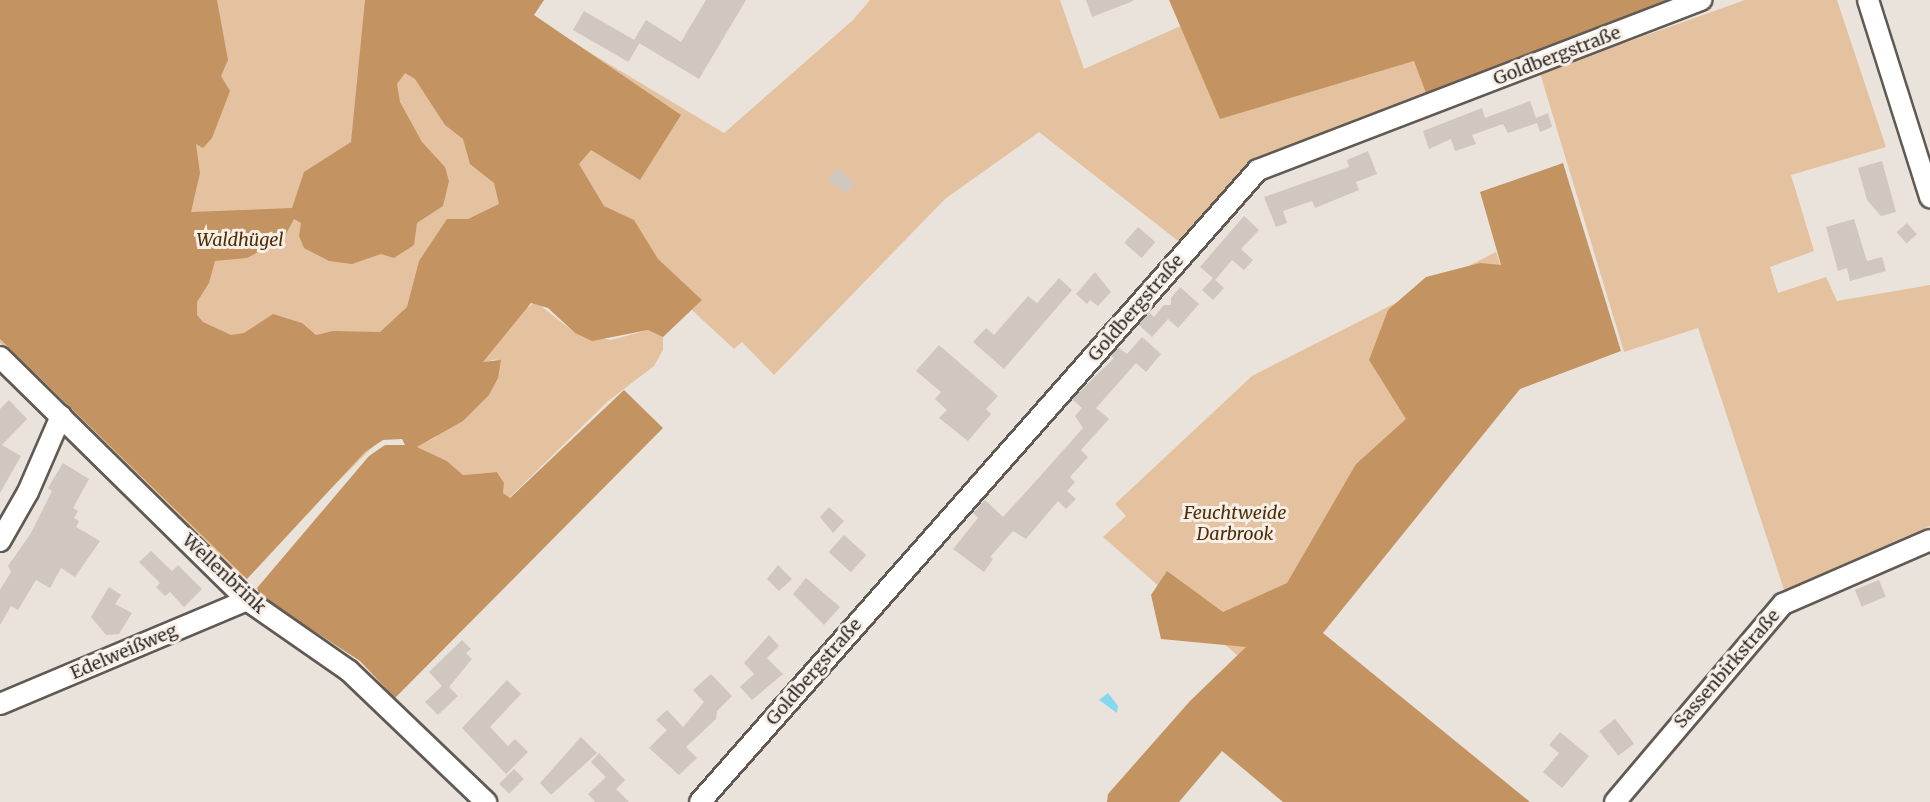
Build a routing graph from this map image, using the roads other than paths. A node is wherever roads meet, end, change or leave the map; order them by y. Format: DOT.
graph roads {
  1 [pos="1702,0"];
  2 [pos="1868,0"];
  3 [pos="1930,197"];
  4 [pos="0,357"];
  5 [pos="61,416"];
  6 [pos="1930,540"];
  7 [pos="0,541"];
  8 [pos="247,600"];
  9 [pos="0,704"];
  10 [pos="486,802"];
  11 [pos="700,802"];
  12 [pos="1615,802"];
  1 -- 11 [label="street, Goldbergstraße"];
  2 -- 3 [label="street"];
  4 -- 5 [label="street, Wellenbrink"];
  5 -- 7 [label="street"];
  5 -- 8 [label="street, Wellenbrink"];
  6 -- 12 [label="street, Sassenbirkstraße"];
  8 -- 9 [label="street, Edelweißweg"];
  8 -- 10 [label="street, Wellenbrink"];
}
